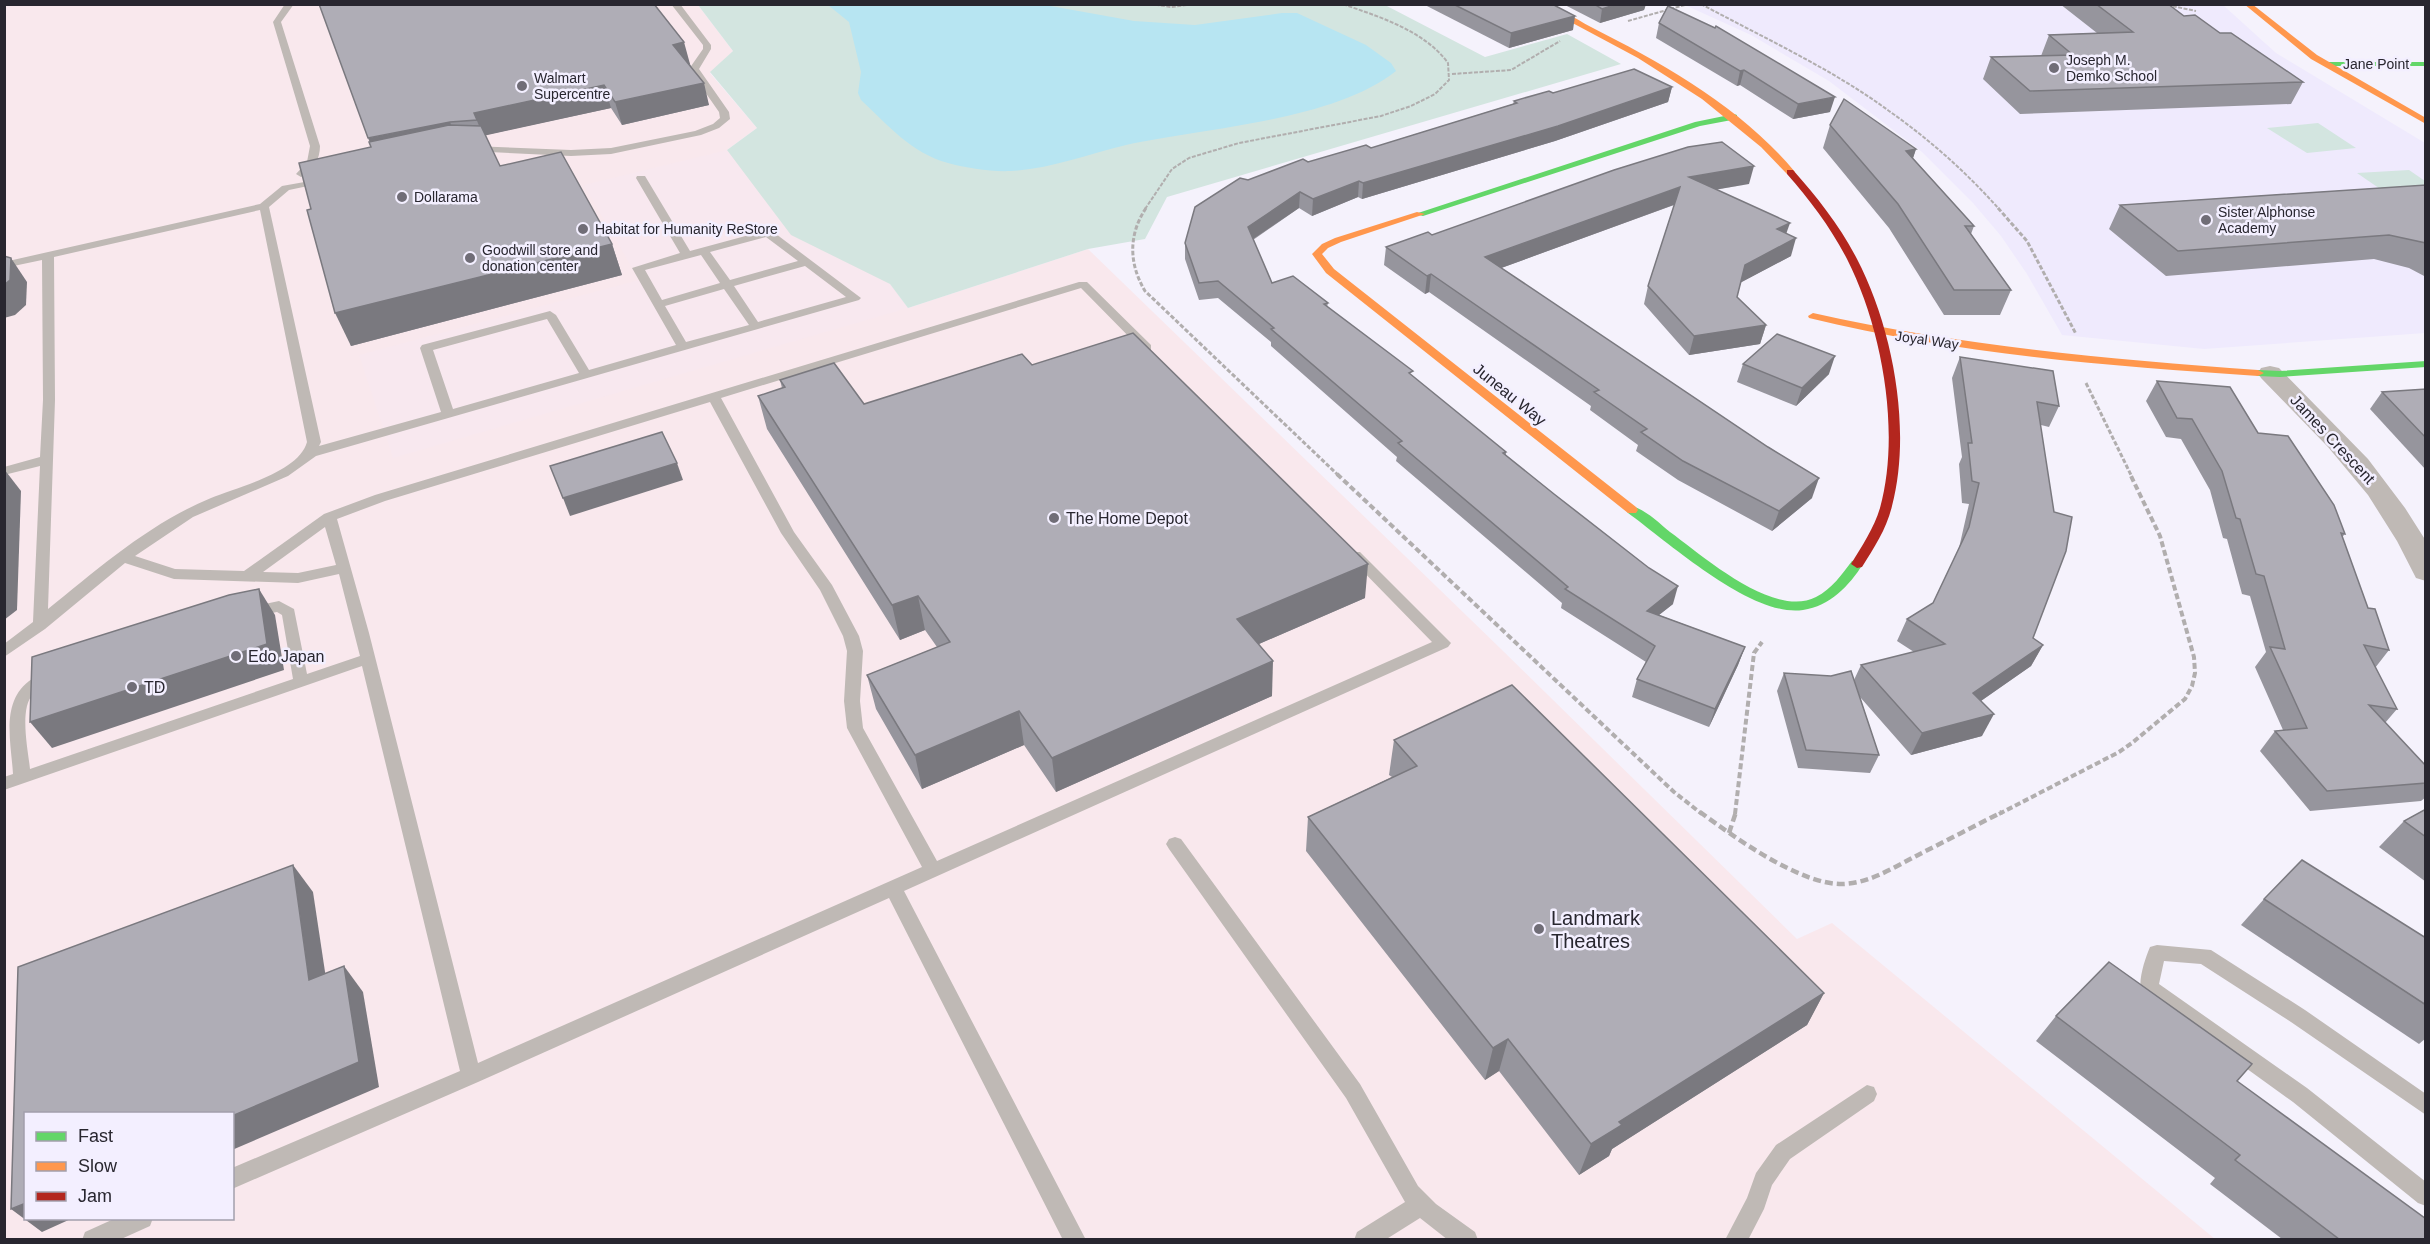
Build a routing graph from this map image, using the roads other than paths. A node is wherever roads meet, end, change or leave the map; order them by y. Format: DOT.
graph roads {
  1 [pos="290,4"];
  2 [pos="675,4"];
  3 [pos="1540,4"];
  4 [pos="2247,4"];
  5 [pos="2326,64"];
  6 [pos="2426,64"];
  7 [pos="1734,117"];
  8 [pos="2426,122"];
  9 [pos="460,150"];
  10 [pos="331,178"];
  11 [pos="641,178"];
  12 [pos="286,188"];
  13 [pos="264,206"];
  14 [pos="703,250"];
  15 [pos="48,255"];
  16 [pos="687,255"];
  17 [pos="806,262"];
  18 [pos="4,265"];
  19 [pos="727,285"];
  20 [pos="659,304"];
  21 [pos="1813,316"];
  22 [pos="756,327"];
  23 [pos="1881,333"];
  24 [pos="683,347"];
  25 [pos="1159,359"];
  26 [pos="2426,364"];
  27 [pos="2270,373"];
  28 [pos="586,375"];
  29 [pos="714,397"];
  30 [pos="448,414"];
  31 [pos="311,453"];
  32 [pos="46,460"];
  33 [pos="4,471"];
  34 [pos="330,517"];
  35 [pos="1342,543"];
  36 [pos="125,558"];
  37 [pos="345,568"];
  38 [pos="2426,571"];
  39 [pos="249,575"];
  40 [pos="238,615"];
  41 [pos="40,625"];
  42 [pos="4,652"];
  43 [pos="367,659"];
  44 [pos="59,673"];
  45 [pos="301,682"];
  46 [pos="22,778"];
  47 [pos="4,784"];
  48 [pos="1175,844"];
  49 [pos="933,870"];
  50 [pos="893,888"];
  51 [pos="471,1076"];
  52 [pos="1867,1094"];
  53 [pos="2426,1106"];
  54 [pos="234,1178"];
  55 [pos="2426,1196"];
  56 [pos="1422,1204"];
  57 [pos="137,1220"];
  58 [pos="93,1239"];
  59 [pos="1075,1239"];
  60 [pos="1365,1239"];
  61 [pos="1467,1239"];
  62 [pos="1736,1239"];
  1 -- 12 [label="lane"];
  2 -- 9 [label="lane"];
  3 -- 7 [label="street, Joyal Way"];
  4 -- 5 [label="street"];
  5 -- 6 [label="street, Jane Point"];
  5 -- 8 [label="street"];
  7 -- 23 [label="street, Joyal Way"];
  7 -- 23 [label="street, Juneau Way"];
  10 -- 12 [label="lane"];
  11 -- 16 [label="lane"];
  12 -- 13 [label="lane"];
  13 -- 15 [label="lane"];
  13 -- 31 [label="lane"];
  14 -- 16 [label="lane"];
  14 -- 17 [label="lane"];
  14 -- 19 [label="lane"];
  15 -- 18 [label="lane"];
  15 -- 32 [label="lane"];
  16 -- 20 [label="lane"];
  17 -- 19 [label="lane"];
  17 -- 22 [label="lane"];
  19 -- 20 [label="lane"];
  19 -- 22 [label="lane"];
  20 -- 24 [label="lane"];
  21 -- 23 [label="street"];
  22 -- 24 [label="lane"];
  23 -- 27 [label="street, Joyal Way"];
  24 -- 28 [label="lane"];
  25 -- 29 [label="lane"];
  26 -- 27 [label="street, Joyal Way"];
  27 -- 38 [label="street, James Crescent"];
  28 -- 30 [label="lane"];
  28 -- 30 [label="lane"];
  29 -- 34 [label="lane"];
  29 -- 49 [label="lane"];
  30 -- 31 [label="lane"];
  31 -- 36 [label="lane"];
  32 -- 33 [label="lane"];
  32 -- 41 [label="lane"];
  34 -- 37 [label="lane"];
  34 -- 39 [label="lane"];
  35 -- 49 [label="lane"];
  36 -- 39 [label="lane"];
  36 -- 41 [label="lane"];
  37 -- 39 [label="lane"];
  37 -- 43 [label="lane"];
  40 -- 45 [label="lane"];
  41 -- 42 [label="lane"];
  43 -- 45 [label="lane"];
  43 -- 51 [label="lane"];
  44 -- 46 [label="lane"];
  45 -- 46 [label="lane"];
  46 -- 47 [label="lane"];
  48 -- 56 [label="lane"];
  49 -- 50 [label="lane"];
  50 -- 51 [label="lane"];
  50 -- 59 [label="lane"];
  51 -- 54 [label="lane"];
  52 -- 62 [label="lane"];
  53 -- 55 [label="lane"];
  56 -- 60 [label="lane"];
  56 -- 61 [label="lane"];
  57 -- 58 [label="lane"];
}
